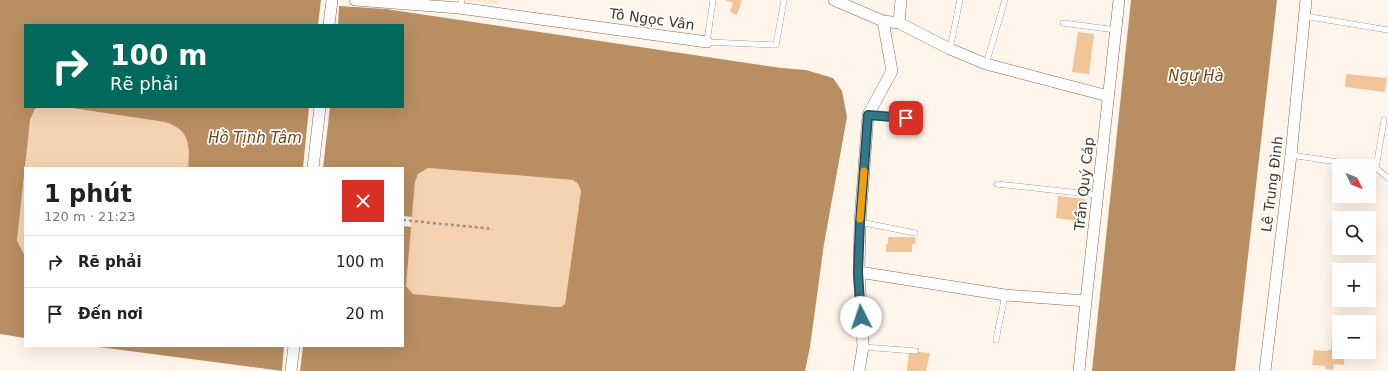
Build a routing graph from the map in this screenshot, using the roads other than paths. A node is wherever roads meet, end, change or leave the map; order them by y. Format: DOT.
graph roads {
  1 [pos="332,0"];
  2 [pos="355,0"];
  3 [pos="713,0"];
  4 [pos="784,0"];
  5 [pos="834,0"];
  6 [pos="901,0"];
  7 [pos="960,0"];
  8 [pos="1005,0"];
  9 [pos="1119,0"];
  10 [pos="1306,0"];
  11 [pos="461,4"];
  12 [pos="1304,16"];
  13 [pos="882,21"];
  14 [pos="899,23"];
  15 [pos="1063,23"];
  16 [pos="329,24"];
  17 [pos="1116,30"];
  18 [pos="1388,30"];
  19 [pos="707,42"];
  20 [pos="950,49"];
  21 [pos="986,64"];
  22 [pos="1108,96"];
  23 [pos="320,108"];
  24 [pos="868,115"];
  25 [pos="906,118"];
  26 [pos="1384,120"];
  27 [pos="1291,155"];
  28 [pos="1332,161"];
  29 [pos="313,167"];
  30 [pos="1376,168"];
  31 [pos="1388,178"];
  32 [pos="997,184"];
  33 [pos="1098,195"];
  34 [pos="860,222"];
  35 [pos="915,233"];
  36 [pos="858,272"];
  37 [pos="1005,295"];
  38 [pos="1086,301"];
  39 [pos="996,340"];
  40 [pos="294,347"];
  41 [pos="863,347"];
  42 [pos="916,351"];
  43 [pos="291,371"];
  44 [pos="859,371"];
  45 [pos="1079,371"];
  46 [pos="1265,371"];
  1 -- 16 [label="street"];
  2 -- 11 [label="street, Tô Ngọc Vân"];
  3 -- 19 [label="lane"];
  4 -- 19 [label="lane"];
  5 -- 13 [label="street"];
  6 -- 14 [label="street"];
  7 -- 20 [label="lane"];
  8 -- 21 [label="lane"];
  9 -- 17 [label="street, Trần Quý Cáp"];
  10 -- 12 [label="street, Lê Trung Đình"];
  11 -- 19 [label="street, Tô Ngọc Vân"];
  12 -- 18 [label="lane"];
  12 -- 27 [label="street, Lê Trung Đình"];
  13 -- 14 [label="street"];
  13 -- 24 [label="street"];
  14 -- 20 [label="street"];
  15 -- 17 [label="lane"];
  17 -- 22 [label="street, Trần Quý Cáp"];
  20 -- 21 [label="street"];
  21 -- 22 [label="street"];
  22 -- 33 [label="street, Trần Quý Cáp"];
  23 -- 29 [label="street"];
  24 -- 25 [label="lane"];
  24 -- 34 [label="street"];
  26 -- 30 [label="lane"];
  27 -- 28 [label="lane"];
  27 -- 46 [label="street, Lê Trung Đình"];
  30 -- 31 [label="lane"];
  32 -- 33 [label="lane"];
  33 -- 38 [label="street, Trần Quý Cáp"];
  34 -- 35 [label="lane"];
  34 -- 36 [label="street"];
  36 -- 37 [label="street"];
  36 -- 41 [label="street"];
  37 -- 38 [label="street"];
  37 -- 39 [label="lane"];
  38 -- 45 [label="street, Trần Quý Cáp"];
  40 -- 43 [label="street"];
  41 -- 42 [label="lane"];
  41 -- 44 [label="street"];
}
